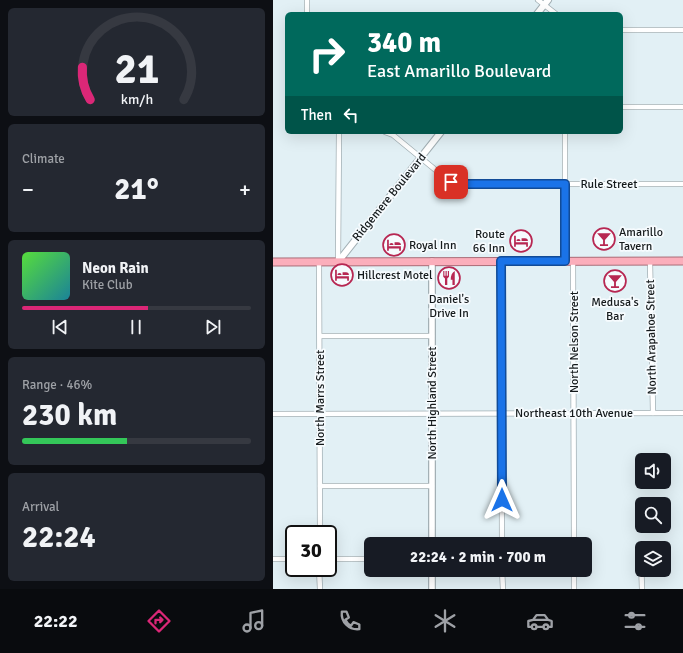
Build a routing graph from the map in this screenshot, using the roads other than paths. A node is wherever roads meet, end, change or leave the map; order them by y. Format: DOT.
graph roads {
  1 [pos="307,0"];
  2 [pos="539,0"];
  3 [pos="546,2"];
  4 [pos="307,12"];
  5 [pos="538,12"];
  6 [pos="554,12"];
  7 [pos="623,30"];
  8 [pos="683,30"];
  9 [pos="623,107"];
  10 [pos="683,107"];
  11 [pos="339,134"];
  12 [pos="391,134"];
  13 [pos="439,134"];
  14 [pos="565,134"];
  15 [pos="421,158"];
  16 [pos="565,184"];
  17 [pos="683,184"];
  18 [pos="432,261"];
  19 [pos="501,261"];
  20 [pos="565,261"];
  21 [pos="573,261"];
  22 [pos="650,261"];
  23 [pos="683,261"];
  24 [pos="273,262"];
  25 [pos="319,262"];
  26 [pos="338,262"];
  27 [pos="320,336"];
  28 [pos="431,336"];
  29 [pos="502,413"];
  30 [pos="574,413"];
  31 [pos="653,413"];
  32 [pos="683,413"];
  33 [pos="273,414"];
  34 [pos="320,414"];
  35 [pos="432,414"];
  36 [pos="320,486"];
  37 [pos="432,486"];
  38 [pos="320,525"];
  39 [pos="432,537"];
  40 [pos="502,537"];
  41 [pos="574,537"];
  42 [pos="273,559"];
  43 [pos="285,559"];
  44 [pos="337,559"];
  45 [pos="364,559"];
  46 [pos="319,577"];
  47 [pos="432,577"];
  48 [pos="502,577"];
  49 [pos="574,577"];
  50 [pos="642,577"];
  51 [pos="320,589"];
  52 [pos="432,589"];
  53 [pos="503,589"];
  54 [pos="574,589"];
  55 [pos="642,589"];
  1 -- 4 [label="street"];
  2 -- 3 [label="street"];
  3 -- 5 [label="main road"];
  3 -- 6 [label="street"];
  7 -- 8 [label="street"];
  9 -- 10 [label="street"];
  11 -- 26 [label="street"];
  12 -- 15 [label="street, Rule Street"];
  13 -- 15 [label="main road, Ridgemere Boulevard"];
  14 -- 16 [label="street"];
  15 -- 16 [label="street, Rule Street"];
  15 -- 26 [label="main road, Ridgemere Boulevard"];
  16 -- 17 [label="street, Rule Street"];
  16 -- 20 [label="street"];
  18 -- 19 [label="highway"];
  18 -- 26 [label="highway"];
  18 -- 28 [label="street, North Highland Street"];
  19 -- 20 [label="highway"];
  19 -- 29 [label="street"];
  20 -- 21 [label="highway"];
  21 -- 22 [label="highway"];
  21 -- 30 [label="street, North Nelson Street"];
  22 -- 23 [label="highway"];
  22 -- 31 [label="street, North Arapahoe Street"];
  24 -- 25 [label="highway"];
  25 -- 26 [label="highway"];
  25 -- 27 [label="street, North Marrs Street"];
  27 -- 28 [label="street"];
  27 -- 34 [label="street, North Marrs Street"];
  28 -- 35 [label="street, North Highland Street"];
  29 -- 30 [label="street, Northeast 10th Avenue"];
  29 -- 35 [label="street, Northeast 10th Avenue"];
  29 -- 40 [label="street"];
  30 -- 31 [label="street, Northeast 10th Avenue"];
  30 -- 41 [label="street, North Nelson Street"];
  31 -- 32 [label="street, Northeast 10th Avenue"];
  33 -- 34 [label="street, Northeast 10th Avenue"];
  34 -- 35 [label="street, Northeast 10th Avenue"];
  34 -- 36 [label="street, North Marrs Street"];
  35 -- 37 [label="street, North Highland Street"];
  36 -- 37 [label="street"];
  36 -- 38 [label="street, North Marrs Street"];
  37 -- 39 [label="street, North Highland Street"];
  42 -- 43 [label="street"];
  44 -- 45 [label="street"];
  46 -- 51 [label="street"];
  47 -- 52 [label="street"];
  48 -- 53 [label="street"];
  49 -- 54 [label="street"];
  50 -- 55 [label="street"];
}
